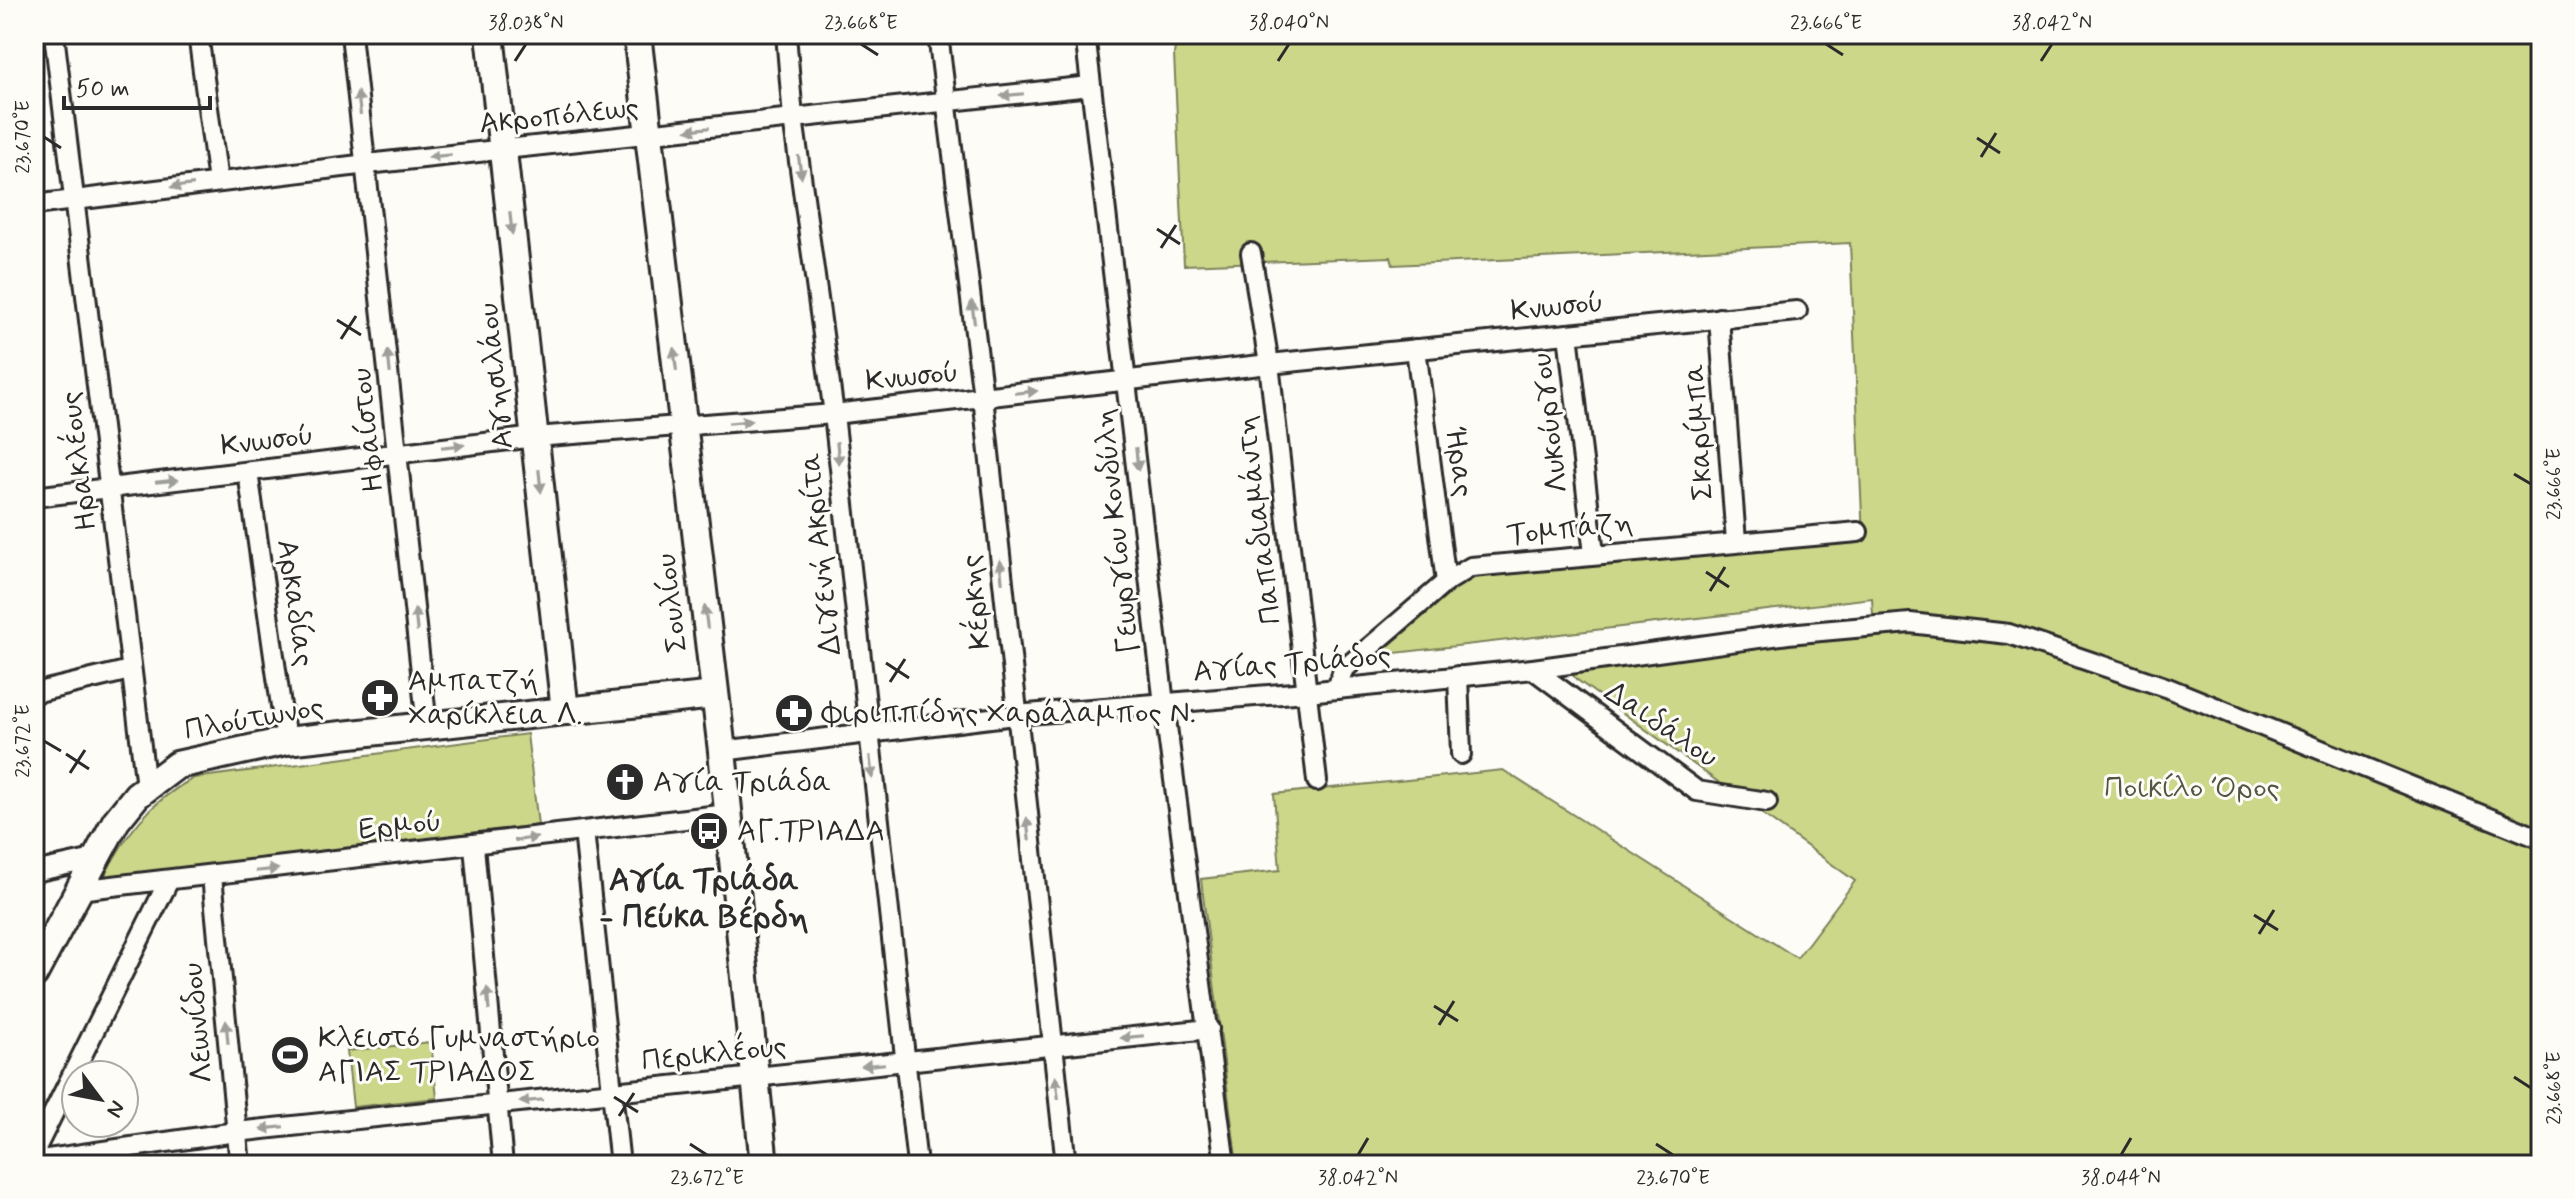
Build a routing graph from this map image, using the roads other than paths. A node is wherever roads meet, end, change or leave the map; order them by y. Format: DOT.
graph roads {
  1 [pos="54,34"];
  2 [pos="198,34"];
  3 [pos="351,34"];
  4 [pos="490,34"];
  5 [pos="637,34"];
  6 [pos="786,34"];
  7 [pos="938,34"];
  8 [pos="1085,34"];
  9 [pos="1090,86"];
  10 [pos="948,102"];
  11 [pos="793,118"];
  12 [pos="649,134"];
  13 [pos="503,150"];
  14 [pos="367,164"];
  15 [pos="218,182"];
  16 [pos="76,200"];
  17 [pos="34,205"];
  18 [pos="1251,253"];
  19 [pos="1797,311"];
  20 [pos="1719,318"];
  21 [pos="1568,334"];
  22 [pos="1416,349"];
  23 [pos="1269,364"];
  24 [pos="1128,381"];
  25 [pos="983,397"];
  26 [pos="834,414"];
  27 [pos="683,427"];
  28 [pos="535,437"];
  29 [pos="399,452"];
  30 [pos="248,472"];
  31 [pos="110,487"];
  32 [pos="34,497"];
  33 [pos="1858,532"];
  34 [pos="1736,541"];
  35 [pos="1594,554"];
  36 [pos="1446,582"];
  37 [pos="1533,669"];
  38 [pos="130,670"];
  39 [pos="1458,676"];
  40 [pos="1337,689"];
  41 [pos="1307,692"];
  42 [pos="34,693"];
  43 [pos="715,695"];
  44 [pos="1164,704"];
  45 [pos="565,711"];
  46 [pos="1015,715"];
  47 [pos="427,726"];
  48 [pos="868,735"];
  49 [pos="286,741"];
  50 [pos="722,751"];
  51 [pos="1461,754"];
  52 [pos="1317,781"];
  53 [pos="146,787"];
  54 [pos="1767,802"];
  55 [pos="728,814"];
  56 [pos="584,831"];
  57 [pos="2541,839"];
  58 [pos="474,846"];
  59 [pos="94,859"];
  60 [pos="34,872"];
  61 [pos="212,876"];
  62 [pos="169,880"];
  63 [pos="78,890"];
  64 [pos="34,974"];
  65 [pos="1209,1029"];
  66 [pos="1052,1045"];
  67 [pos="903,1062"];
  68 [pos="755,1078"];
  69 [pos="612,1093"];
  70 [pos="497,1104"];
  71 [pos="236,1132"];
  72 [pos="34,1152"];
  73 [pos="88,1157"];
  74 [pos="34,1161"];
  75 [pos="240,1165"];
  76 [pos="503,1165"];
  77 [pos="620,1165"];
  78 [pos="764,1165"];
  79 [pos="917,1165"];
  80 [pos="1066,1165"];
  81 [pos="1225,1165"];
  1 -- 16 [label="street, Ηρακλέους"];
  2 -- 15 [label="street"];
  14 -- 3 [label="street, Ηφαίστου, one-way"];
  4 -- 13 [label="street, Αγησιλάου"];
  5 -- 12 [label="street, Σουλίου"];
  6 -- 11 [label="street, Διγενή Ακρίτα"];
  7 -- 10 [label="street, Κέρκης"];
  8 -- 9 [label="street, Γεωργίου Κονδύλη"];
  9 -- 10 [label="street, Ακροπόλεως, one-way"];
  9 -- 24 [label="street, Γεωργίου Κονδύλη"];
  10 -- 11 [label="street, Ακροπόλεως"];
  25 -- 10 [label="street, Κέρκης, one-way"];
  11 -- 12 [label="street, Ακροπόλεως, one-way"];
  11 -- 26 [label="street, Διγενή Ακρίτα, one-way"];
  12 -- 13 [label="street, Ακροπόλεως"];
  27 -- 12 [label="street, Σουλίου, one-way"];
  13 -- 14 [label="street, Ακροπόλεως, one-way"];
  13 -- 28 [label="street, Αγησιλάου, one-way"];
  14 -- 15 [label="street, Ακροπόλεως"];
  29 -- 14 [label="street, Ηφαίστου, one-way"];
  15 -- 16 [label="street, Ακροπόλεως, one-way"];
  16 -- 17 [label="street, Ακροπόλεως"];
  16 -- 31 [label="street, Ηρακλέους"];
  18 -- 23 [label="street, Παπαδιαμάντη"];
  19 -- 20 [label="street, Κνωσού"];
  20 -- 21 [label="street, Κνωσού"];
  20 -- 34 [label="street, Σκαρίμπα"];
  21 -- 22 [label="street, Κνωσού"];
  21 -- 35 [label="street, Λυκούργου"];
  22 -- 23 [label="street, Κνωσού"];
  22 -- 36 [label="street, Ήρας"];
  23 -- 24 [label="street, Κνωσού"];
  23 -- 41 [label="street, Παπαδιαμάντη"];
  25 -- 24 [label="street, Κνωσού, one-way"];
  24 -- 44 [label="street, Γεωργίου Κονδύλη, one-way"];
  25 -- 26 [label="street, Κνωσού"];
  46 -- 25 [label="street, Κέρκης, one-way"];
  27 -- 26 [label="street, Κνωσού, one-way"];
  26 -- 48 [label="street, Διγενή Ακρίτα, one-way"];
  27 -- 28 [label="street, Κνωσού"];
  43 -- 27 [label="street, Σουλίου, one-way"];
  29 -- 28 [label="street, Κνωσού, one-way"];
  28 -- 45 [label="street, Αγησιλάου, one-way"];
  29 -- 30 [label="street, Κνωσού"];
  47 -- 29 [label="street, Ηφαίστου, one-way"];
  31 -- 30 [label="street, Κνωσού, one-way"];
  30 -- 49 [label="street, Αρκαδίας"];
  31 -- 32 [label="street, Κνωσού"];
  31 -- 38 [label="street, Ηρακλέους"];
  33 -- 34 [label="street, Τομπάζη"];
  34 -- 35 [label="street, Τομπάζη"];
  35 -- 36 [label="street, Τομπάζη"];
  36 -- 40 [label="street, Τομπάζη"];
  37 -- 39 [label="street, Αγίας Τριάδος"];
  37 -- 54 [label="street, Δαιδάλου"];
  37 -- 57 [label="street, Αγίας Τριάδος"];
  38 -- 42 [label="street"];
  38 -- 53 [label="street, Ηρακλέους"];
  39 -- 40 [label="street, Αγίας Τριάδος"];
  39 -- 51 [label="street"];
  40 -- 41 [label="street, Αγίας Τριάδος"];
  41 -- 44 [label="street, Αγίας Τριάδος"];
  41 -- 52 [label="street, Παπαδιαμάντη"];
  43 -- 45 [label="street, Πλούτωνος"];
  43 -- 50 [label="street, Σουλίου"];
  44 -- 46 [label="street, Αγίας Τριάδος"];
  44 -- 65 [label="street, Γεωργίου Κονδύλη"];
  45 -- 47 [label="street, Πλούτωνος"];
  46 -- 48 [label="street, Αγίας Τριάδος"];
  66 -- 46 [label="street, Κέρκης, one-way"];
  47 -- 49 [label="street, Πλούτωνος"];
  48 -- 50 [label="street, Αγίας Τριάδος"];
  48 -- 67 [label="street, Διγενή Ακρίτα, one-way"];
  49 -- 53 [label="street, Πλούτωνος"];
  50 -- 55 [label="street, Σουλίου"];
  53 -- 59 [label="street, Πλούτωνος"];
  55 -- 56 [label="street, Ερμού"];
  55 -- 68 [label="street, Σουλίου"];
  58 -- 56 [label="street, Ερμού, one-way"];
  56 -- 69 [label="street"];
  61 -- 58 [label="street, Ερμού, one-way"];
  70 -- 58 [label="street, one-way"];
  59 -- 60 [label="street"];
  59 -- 63 [label="street, Πλούτωνος"];
  61 -- 62 [label="street, Ερμού"];
  71 -- 61 [label="street, Λεωνίδου, one-way"];
  62 -- 63 [label="street, Ερμού"];
  62 -- 72 [label="street"];
  63 -- 64 [label="street, Πλούτωνος"];
  65 -- 66 [label="street, Περικλέους, one-way"];
  65 -- 81 [label="street, Γεωργίου Κονδύλη"];
  66 -- 67 [label="street, Περικλέους"];
  80 -- 66 [label="street, Κέρκης, one-way"];
  67 -- 68 [label="street, Περικλέους, one-way"];
  67 -- 79 [label="street, Διγενή Ακρίτα"];
  68 -- 69 [label="street, Περικλέους"];
  68 -- 78 [label="street, Σουλίου"];
  69 -- 70 [label="street, Περικλέους, one-way"];
  69 -- 77 [label="street"];
  70 -- 71 [label="street, Περικλέους, one-way"];
  70 -- 76 [label="street"];
  71 -- 73 [label="street, Περικλέους"];
  71 -- 75 [label="street, Λεωνίδου"];
  73 -- 74 [label="street, Περικλέους"];
}
